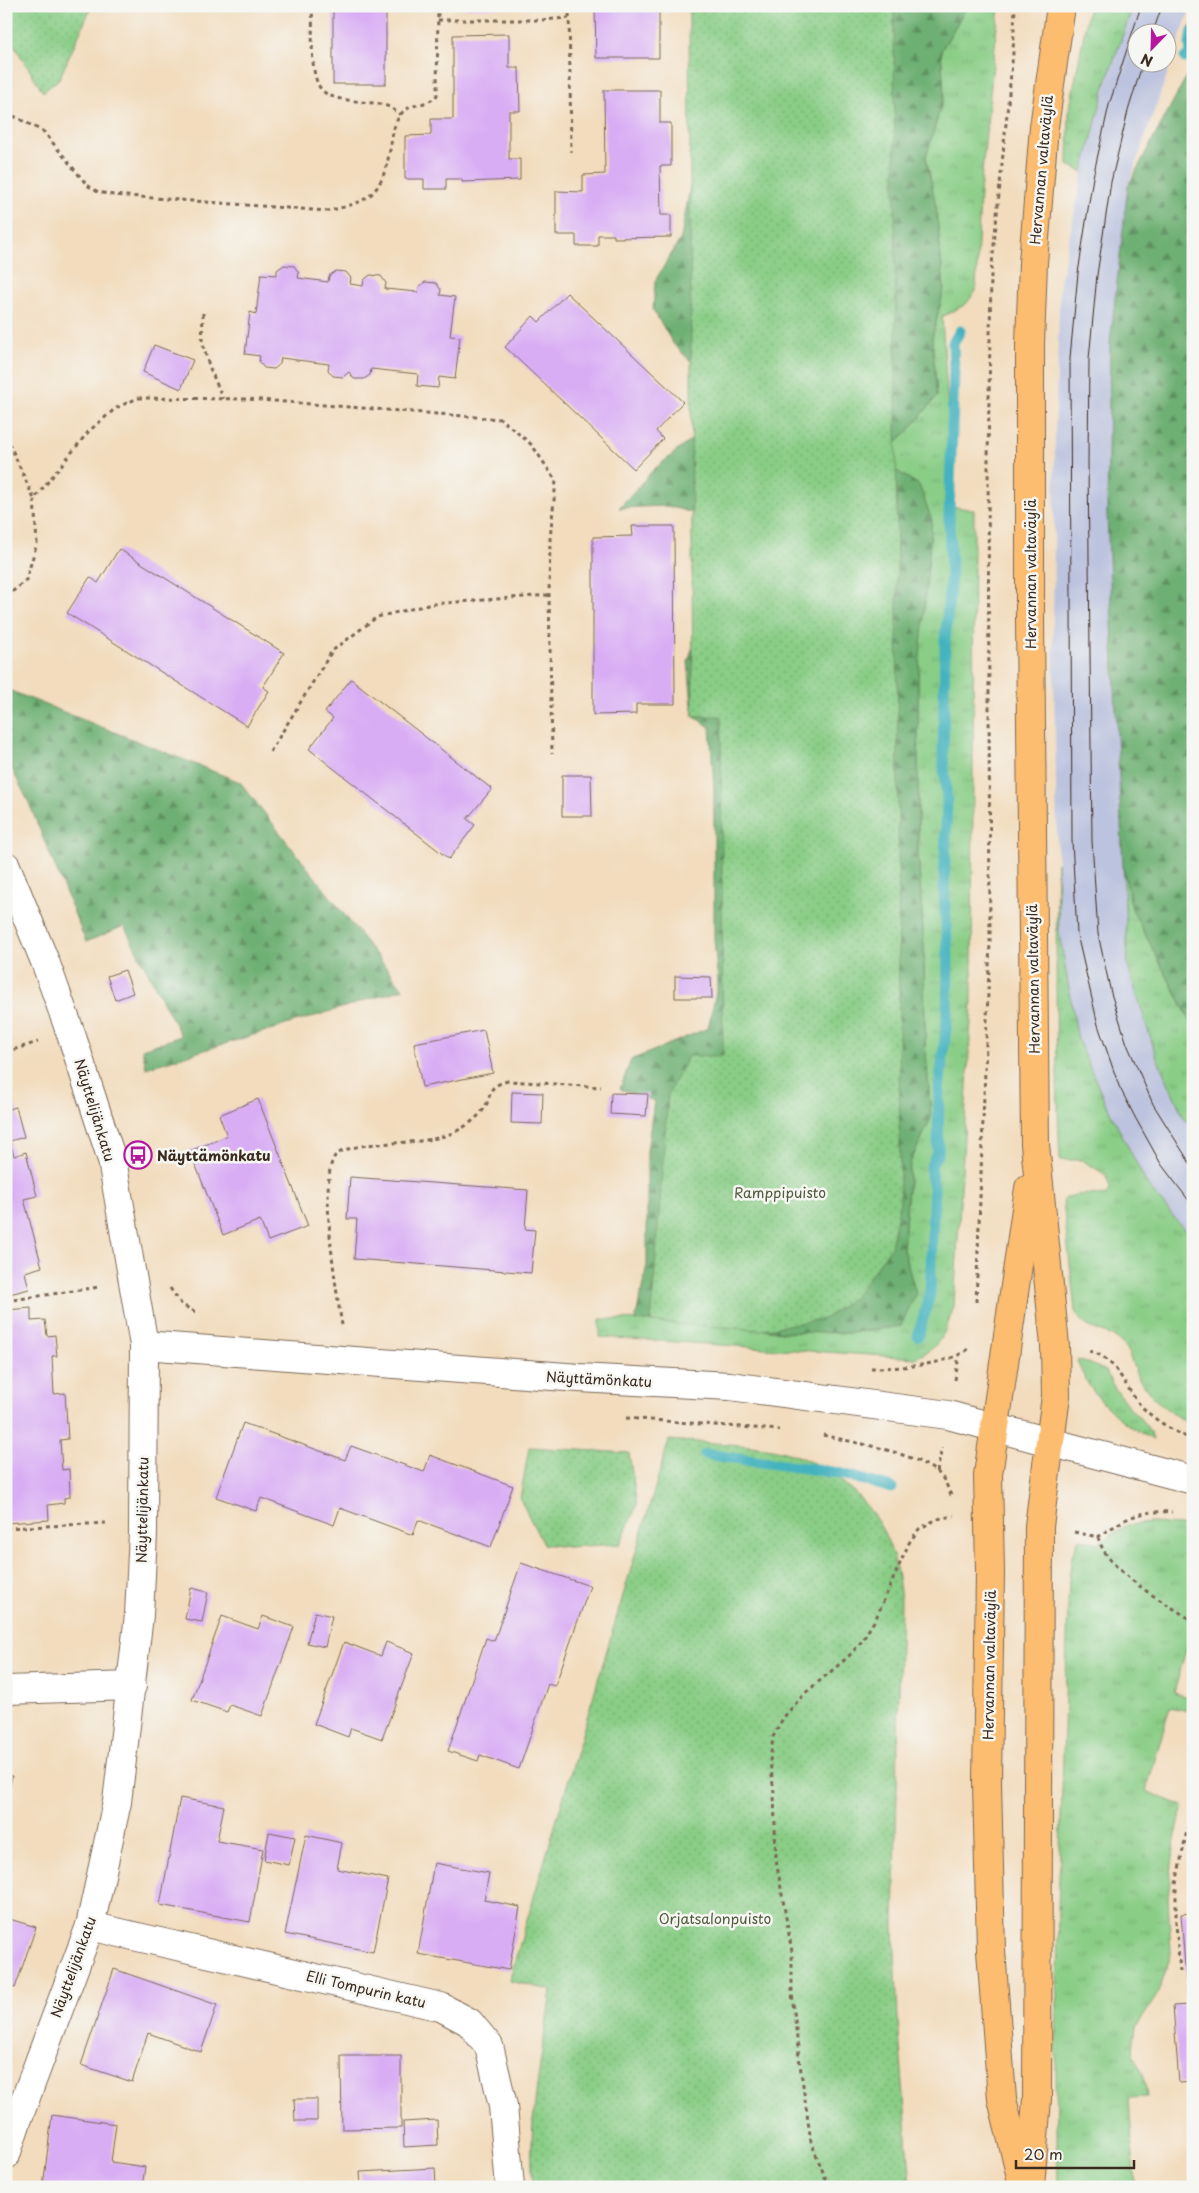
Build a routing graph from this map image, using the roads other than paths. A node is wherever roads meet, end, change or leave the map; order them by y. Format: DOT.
graph roads {
  1 [pos="1061,6"];
  2 [pos="6,866"];
  3 [pos="1035,1144"];
  4 [pos="144,1345"];
  5 [pos="995,1427"];
  6 [pos="1050,1442"];
  7 [pos="1193,1480"];
  8 [pos="132,1686"];
  9 [pos="6,1690"];
  10 [pos="90,1926"];
  11 [pos="6,2155"];
  12 [pos="510,2187"];
  13 [pos="1024,2187"];
  14 [pos="1030,2187"];
  1 -- 3 [label="main road, Hervannan valtaväylä"];
  2 -- 4 [label="street, Näyttelijänkatu"];
  3 -- 5 [label="main road, Hervannan valtaväylä"];
  3 -- 6 [label="main road, Hervannan valtaväylä"];
  4 -- 5 [label="street, Näyttämönkatu"];
  4 -- 8 [label="street, Näyttelijänkatu"];
  5 -- 6 [label="street, Näyttämönkatu"];
  5 -- 13 [label="main road, Hervannan valtaväylä"];
  6 -- 7 [label="street, Näyttämönkatu"];
  6 -- 14 [label="main road, Hervannan valtaväylä"];
  8 -- 9 [label="street"];
  8 -- 10 [label="street, Näyttelijänkatu"];
  10 -- 11 [label="street, Näyttelijänkatu"];
  10 -- 12 [label="street, Elli Tompurin katu"];
}
